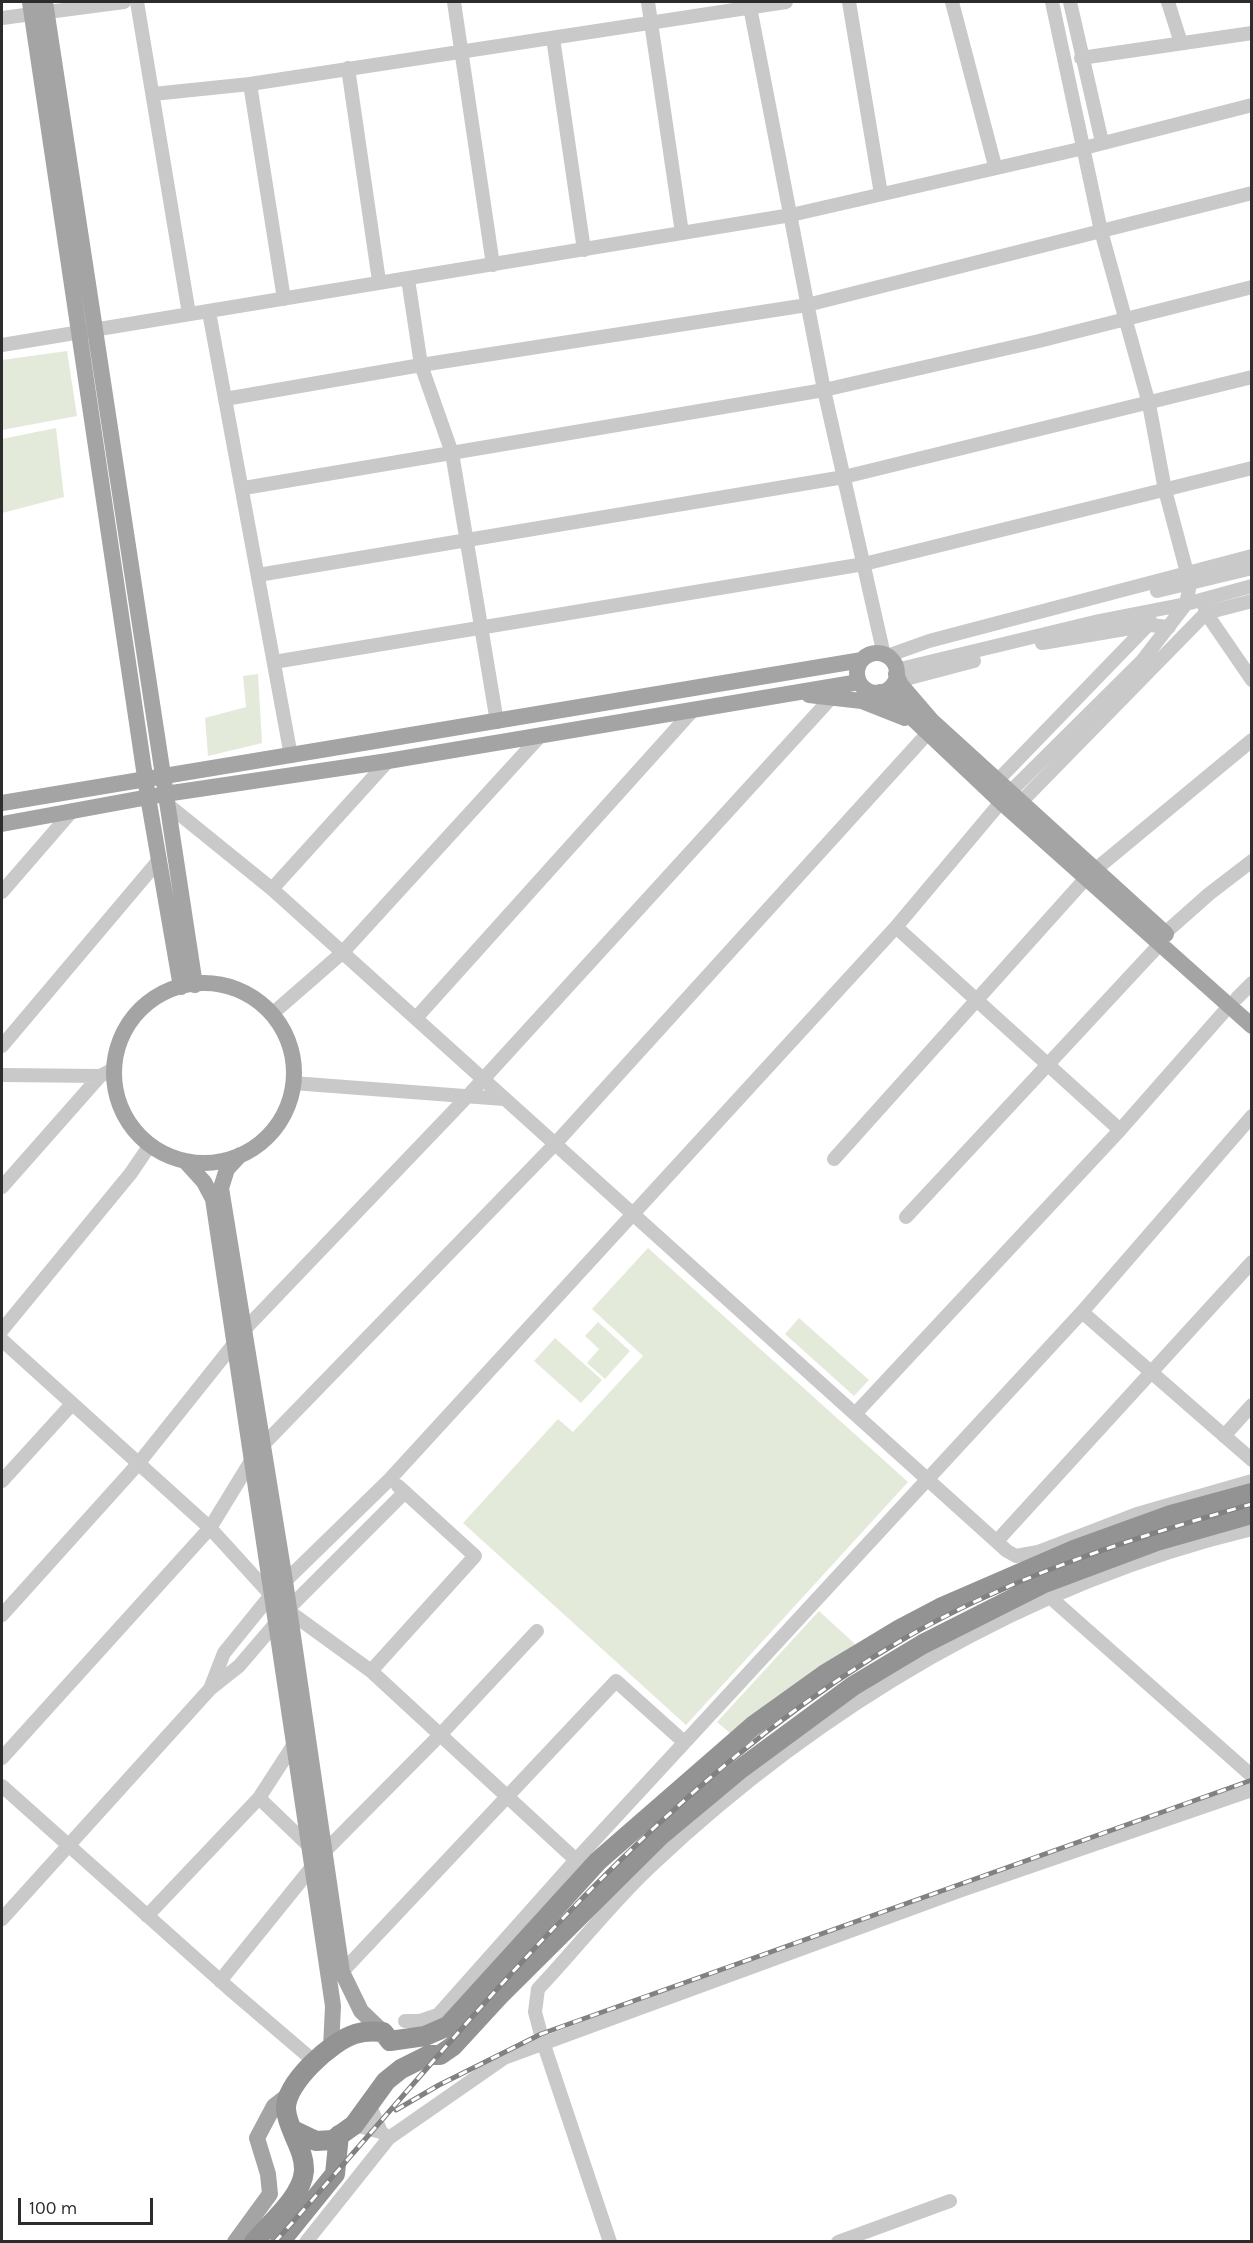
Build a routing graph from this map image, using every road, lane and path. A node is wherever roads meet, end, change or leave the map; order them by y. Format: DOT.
graph roads {
  1 [pos="124,2"];
  2 [pos="136,2"];
  3 [pos="454,2"];
  4 [pos="648,2"];
  5 [pos="786,2"];
  6 [pos="849,2"];
  7 [pos="952,2"];
  8 [pos="1052,2"];
  9 [pos="1070,2"];
  10 [pos="1168,2"];
  11 [pos="38,7"];
  12 [pos="750,7"];
  13 [pos="2,18"];
  14 [pos="651,23"];
  15 [pos="1251,33"];
  16 [pos="553,38"];
  17 [pos="1181,43"];
  18 [pos="461,52"];
  19 [pos="1081,58"];
  20 [pos="348,68"];
  21 [pos="250,84"];
  22 [pos="153,94"];
  23 [pos="1251,105"];
  24 [pos="1102,142"];
  25 [pos="1084,148"];
  26 [pos="995,166"];
  27 [pos="1251,193"];
  28 [pos="881,194"];
  29 [pos="791,215"];
  30 [pos="1101,231"];
  31 [pos="682,233"];
  32 [pos="584,250"];
  33 [pos="493,265"];
  34 [pos="408,279"];
  35 [pos="379,281"];
  36 [pos="1251,287"];
  37 [pos="284,299"];
  38 [pos="807,305"];
  39 [pos="209,312"];
  40 [pos="189,314"];
  41 [pos="1127,318"];
  42 [pos="88,331"];
  43 [pos="2,345"];
  44 [pos="421,364"];
  45 [pos="1251,377"];
  46 [pos="824,390"];
  47 [pos="225,399"];
  48 [pos="1149,404"];
  49 [pos="452,453"];
  50 [pos="1251,468"];
  51 [pos="844,477"];
  52 [pos="244,488"];
  53 [pos="1165,490"];
  54 [pos="466,540"];
  55 [pos="1251,556"];
  56 [pos="864,564"];
  57 [pos="1251,568"];
  58 [pos="258,575"];
  59 [pos="1189,579"];
  60 [pos="1251,586"];
  61 [pos="1172,587"];
  62 [pos="1251,600"];
  63 [pos="1186,604"];
  64 [pos="1204,607"];
  65 [pos="1164,608"];
  66 [pos="1149,625"];
  67 [pos="481,627"];
  68 [pos="1169,627"];
  69 [pos="862,660"];
  70 [pos="274,662"];
  71 [pos="892,666"];
  72 [pos="1251,680"];
  73 [pos="859,682"];
  74 [pos="880,692"];
  75 [pos="769,696"];
  76 [pos="832,697"];
  77 [pos="694,709"];
  78 [pos="497,722"];
  79 [pos="921,728"];
  80 [pos="542,734"];
  81 [pos="1251,740"];
  82 [pos="291,756"];
  83 [pos="388,761"];
  84 [pos="155,776"];
  85 [pos="998,780"];
  86 [pos="1011,798"];
  87 [pos="160,799"];
  88 [pos="2,803"];
  89 [pos="73,810"];
  90 [pos="2,824"];
  91 [pos="159,860"];
  92 [pos="1251,861"];
  93 [pos="1091,873"];
  94 [pos="272,890"];
  95 [pos="2,892"];
  96 [pos="896,927"];
  97 [pos="1163,939"];
  98 [pos="342,953"];
  99 [pos="1251,983"];
  100 [pos="188,986"];
  101 [pos="976,1000"];
  102 [pos="1233,1002"];
  103 [pos="1251,1011"];
  104 [pos="272,1014"];
  105 [pos="416,1018"];
  106 [pos="1251,1026"];
  107 [pos="2,1046"];
  108 [pos="1048,1065"];
  109 [pos="107,1072"];
  110 [pos="2,1075"];
  111 [pos="483,1079"];
  112 [pos="293,1083"];
  113 [pos="466,1098"];
  114 [pos="504,1099"];
  115 [pos="1251,1116"];
  116 [pos="1120,1130"];
  117 [pos="555,1144"];
  118 [pos="150,1145"];
  119 [pos="240,1155"];
  120 [pos="834,1159"];
  121 [pos="184,1161"];
  122 [pos="2,1187"];
  123 [pos="633,1214"];
  124 [pos="906,1217"];
  125 [pos="1251,1262"];
  126 [pos="1082,1312"];
  127 [pos="245,1329"];
  128 [pos="2,1330"];
  129 [pos="2,1340"];
  130 [pos="233,1345"];
  131 [pos="1151,1372"];
  132 [pos="72,1404"];
  133 [pos="1251,1405"];
  134 [pos="855,1414"];
  135 [pos="1224,1436"];
  136 [pos="262,1446"];
  137 [pos="1251,1460"];
  138 [pos="251,1461"];
  139 [pos="138,1464"];
  140 [pos="927,1478"];
  141 [pos="390,1479"];
  142 [pos="2,1481"];
  143 [pos="1251,1482"];
  144 [pos="405,1492"];
  145 [pos="1251,1493"];
  146 [pos="1251,1514"];
  147 [pos="210,1528"];
  148 [pos="1251,1529"];
  149 [pos="1002,1546"];
  150 [pos="285,1581"];
  151 [pos="271,1595"];
  152 [pos="1051,1598"];
  153 [pos="287,1610"];
  154 [pos="2,1615"];
  155 [pos="275,1623"];
  156 [pos="537,1631"];
  157 [pos="371,1671"];
  158 [pos="210,1689"];
  159 [pos="440,1735"];
  160 [pos="684,1742"];
  161 [pos="294,1744"];
  162 [pos="2,1758"];
  163 [pos="1251,1776"];
  164 [pos="2,1786"];
  165 [pos="1251,1790"];
  166 [pos="259,1798"];
  167 [pos="509,1798"];
  168 [pos="68,1845"];
  169 [pos="317,1849"];
  170 [pos="576,1860"];
  171 [pos="312,1867"];
  172 [pos="147,1916"];
  173 [pos="2,1919"];
  174 [pos="342,1972"];
  175 [pos="220,1981"];
  176 [pos="405,2021"];
  177 [pos="386,2036"];
  178 [pos="543,2042"];
  179 [pos="331,2048"];
  180 [pos="315,2062"];
  181 [pos="386,2081"];
  182 [pos="287,2096"];
  183 [pos="370,2106"];
  184 [pos="293,2130"];
  185 [pos="347,2130"];
  186 [pos="385,2135"];
  187 [pos="257,2138"];
  188 [pos="950,2201"];
  189 [pos="236,2241"];
  190 [pos="254,2241"];
  191 [pos="280,2241"];
  192 [pos="306,2241"];
  193 [pos="610,2241"];
  194 [pos="838,2241"];
  1 -- 11 [label="street"];
  2 -- 22 [label="street"];
  3 -- 18 [label="street"];
  4 -- 14 [label="street"];
  5 -- 12 [label="street"];
  6 -- 28 [label="street"];
  7 -- 26 [label="street"];
  8 -- 25 [label="street"];
  9 -- 19 [label="street"];
  10 -- 17 [label="street"];
  11 -- 13 [label="street"];
  11 -- 42 [label="main road"];
  12 -- 14 [label="street"];
  12 -- 29 [label="street"];
  14 -- 16 [label="street"];
  14 -- 31 [label="street"];
  15 -- 17 [label="street"];
  16 -- 18 [label="street"];
  16 -- 32 [label="street"];
  17 -- 19 [label="street"];
  18 -- 20 [label="street"];
  18 -- 33 [label="street"];
  19 -- 24 [label="street"];
  20 -- 21 [label="street"];
  20 -- 35 [label="street"];
  21 -- 22 [label="street"];
  21 -- 37 [label="street"];
  22 -- 40 [label="street"];
  23 -- 24 [label="street"];
  24 -- 25 [label="street"];
  25 -- 26 [label="street"];
  25 -- 30 [label="street"];
  26 -- 28 [label="street"];
  27 -- 30 [label="street"];
  28 -- 29 [label="street"];
  29 -- 31 [label="street"];
  29 -- 38 [label="street"];
  30 -- 38 [label="street"];
  30 -- 41 [label="street"];
  31 -- 32 [label="street"];
  32 -- 33 [label="street"];
  33 -- 34 [label="street"];
  34 -- 35 [label="street"];
  34 -- 44 [label="street"];
  35 -- 37 [label="street"];
  36 -- 41 [label="street"];
  37 -- 39 [label="street"];
  38 -- 44 [label="street"];
  38 -- 46 [label="street"];
  39 -- 40 [label="street"];
  39 -- 47 [label="street"];
  40 -- 42 [label="street"];
  41 -- 46 [label="street"];
  41 -- 48 [label="street"];
  42 -- 43 [label="street"];
  42 -- 84 [label="main road"];
  44 -- 47 [label="street"];
  44 -- 49 [label="street"];
  45 -- 48 [label="street"];
  46 -- 49 [label="street"];
  46 -- 51 [label="street"];
  47 -- 52 [label="street"];
  48 -- 51 [label="street"];
  48 -- 53 [label="street"];
  49 -- 52 [label="street"];
  49 -- 54 [label="street"];
  50 -- 53 [label="street"];
  51 -- 54 [label="street"];
  51 -- 56 [label="street"];
  52 -- 58 [label="street"];
  53 -- 56 [label="street"];
  53 -- 59 [label="street"];
  54 -- 58 [label="street"];
  54 -- 67 [label="street"];
  55 -- 59 [label="street"];
  56 -- 67 [label="street"];
  56 -- 71 [label="street"];
  57 -- 59 [label="street"];
  58 -- 70 [label="street"];
  59 -- 61 [label="street"];
  59 -- 63 [label="street"];
  59 -- 71 [label="street"];
  60 -- 64 [label="street"];
  61 -- 65 [label="street"];
  61 -- 71 [label="street"];
  62 -- 64 [label="street"];
  63 -- 64 [label="street"];
  63 -- 65 [label="street"];
  63 -- 68 [label="street"];
  64 -- 72 [label="street"];
  64 -- 86 [label="street"];
  65 -- 66 [label="street"];
  65 -- 71 [label="street"];
  66 -- 68 [label="street"];
  66 -- 71 [label="street"];
  66 -- 85 [label="street"];
  67 -- 70 [label="street"];
  67 -- 78 [label="street"];
  68 -- 86 [label="street"];
  69 -- 71 [label="main road"];
  69 -- 73 [label="main road"];
  69 -- 78 [label="main road"];
  70 -- 82 [label="street"];
  71 -- 74 [label="main road"];
  71 -- 85 [label="main road"];
  73 -- 74 [label="main road"];
  73 -- 75 [label="main road"];
  74 -- 79 [label="main road"];
  75 -- 76 [label="main road"];
  75 -- 77 [label="main road"];
  76 -- 79 [label="main road"];
  76 -- 111 [label="street"];
  77 -- 80 [label="main road"];
  77 -- 105 [label="street"];
  78 -- 82 [label="main road"];
  79 -- 86 [label="main road"];
  79 -- 117 [label="street"];
  80 -- 83 [label="main road"];
  80 -- 98 [label="street"];
  81 -- 93 [label="street"];
  82 -- 84 [label="main road"];
  83 -- 87 [label="main road"];
  83 -- 94 [label="street"];
  84 -- 87 [label="main road"];
  84 -- 88 [label="main road"];
  85 -- 86 [label="main road"];
  86 -- 93 [label="main road"];
  86 -- 96 [label="street"];
  87 -- 89 [label="main road"];
  87 -- 91 [label="main road"];
  87 -- 94 [label="street"];
  87 -- 100 [label="main road"];
  89 -- 90 [label="main road"];
  89 -- 95 [label="street"];
  91 -- 100 [label="main road"];
  91 -- 107 [label="street"];
  92 -- 97 [label="street"];
  93 -- 97 [label="main road"];
  93 -- 101 [label="street"];
  94 -- 98 [label="street"];
  96 -- 101 [label="street"];
  96 -- 123 [label="street"];
  97 -- 102 [label="main road"];
  97 -- 108 [label="street"];
  98 -- 104 [label="street"];
  98 -- 105 [label="street"];
  99 -- 102 [label="street"];
  100 -- 104 [label="main road"];
  100 -- 109 [label="main road"];
  101 -- 108 [label="street"];
  101 -- 120 [label="street"];
  102 -- 103 [label="main road"];
  102 -- 106 [label="main road"];
  102 -- 116 [label="street"];
  104 -- 112 [label="main road"];
  105 -- 111 [label="street"];
  108 -- 116 [label="street"];
  108 -- 124 [label="street"];
  109 -- 110 [label="street"];
  109 -- 118 [label="main road"];
  109 -- 122 [label="street"];
  111 -- 113 [label="street"];
  111 -- 114 [label="street"];
  112 -- 113 [label="street"];
  112 -- 119 [label="main road"];
  113 -- 114 [label="street"];
  113 -- 127 [label="street"];
  114 -- 117 [label="street"];
  115 -- 126 [label="street"];
  116 -- 134 [label="street"];
  117 -- 123 [label="street"];
  117 -- 136 [label="street"];
  118 -- 121 [label="main road"];
  118 -- 128 [label="street"];
  119 -- 121 [label="main road"];
  119 -- 127 [label="main road"];
  121 -- 130 [label="main road"];
  123 -- 134 [label="street"];
  123 -- 141 [label="street"];
  125 -- 131 [label="street"];
  126 -- 131 [label="street"];
  126 -- 140 [label="street"];
  127 -- 136 [label="main road"];
  129 -- 132 [label="street"];
  130 -- 138 [label="main road"];
  130 -- 139 [label="street"];
  131 -- 135 [label="street"];
  131 -- 149 [label="street"];
  132 -- 139 [label="street"];
  132 -- 142 [label="street"];
  133 -- 135 [label="street"];
  134 -- 140 [label="street"];
  135 -- 137 [label="street"];
  136 -- 150 [label="main road"];
  138 -- 147 [label="street"];
  138 -- 151 [label="main road"];
  139 -- 147 [label="street"];
  139 -- 154 [label="street"];
  140 -- 149 [label="street"];
  140 -- 160 [label="street"];
  141 -- 144 [label="street"];
  141 -- 150 [label="street"];
  143 -- 149 [label="street"];
  144 -- 153 [label="street"];
  144 -- 157 [label="street"];
  145 -- 177 [label="highway"];
  146 -- 181 [label="highway"];
  147 -- 151 [label="street"];
  147 -- 162 [label="street"];
  148 -- 152 [label="street"];
  150 -- 151 [label="street"];
  150 -- 153 [label="main road"];
  151 -- 155 [label="main road"];
  151 -- 158 [label="street"];
  152 -- 163 [label="street"];
  152 -- 178 [label="street"];
  153 -- 155 [label="street"];
  153 -- 157 [label="street"];
  153 -- 169 [label="main road"];
  155 -- 158 [label="street"];
  155 -- 161 [label="main road"];
  156 -- 159 [label="street"];
  157 -- 159 [label="street"];
  158 -- 168 [label="street"];
  159 -- 167 [label="street"];
  159 -- 169 [label="street"];
  160 -- 167 [label="street"];
  160 -- 170 [label="street"];
  161 -- 166 [label="street"];
  161 -- 169 [label="main road"];
  164 -- 168 [label="street"];
  165 -- 178 [label="street"];
  166 -- 169 [label="street"];
  166 -- 172 [label="street"];
  167 -- 170 [label="street"];
  167 -- 174 [label="street"];
  168 -- 172 [label="street"];
  168 -- 173 [label="street"];
  169 -- 171 [label="main road"];
  169 -- 174 [label="main road"];
  170 -- 176 [label="street"];
  171 -- 175 [label="street"];
  171 -- 179 [label="main road"];
  172 -- 175 [label="street"];
  174 -- 177 [label="main road"];
  175 -- 180 [label="street"];
  177 -- 179 [label="highway"];
  177 -- 181 [label="highway"];
  178 -- 186 [label="street"];
  178 -- 193 [label="street"];
  179 -- 180 [label="highway"];
  180 -- 182 [label="highway"];
  181 -- 183 [label="highway"];
  182 -- 184 [label="highway"];
  182 -- 187 [label="main road"];
  183 -- 185 [label="highway"];
  183 -- 186 [label="street"];
  184 -- 185 [label="highway"];
  184 -- 187 [label="main road"];
  184 -- 190 [label="highway"];
  185 -- 186 [label="street"];
  185 -- 191 [label="highway"];
  186 -- 192 [label="street"];
  187 -- 189 [label="main road"];
  188 -- 194 [label="street"];
}
